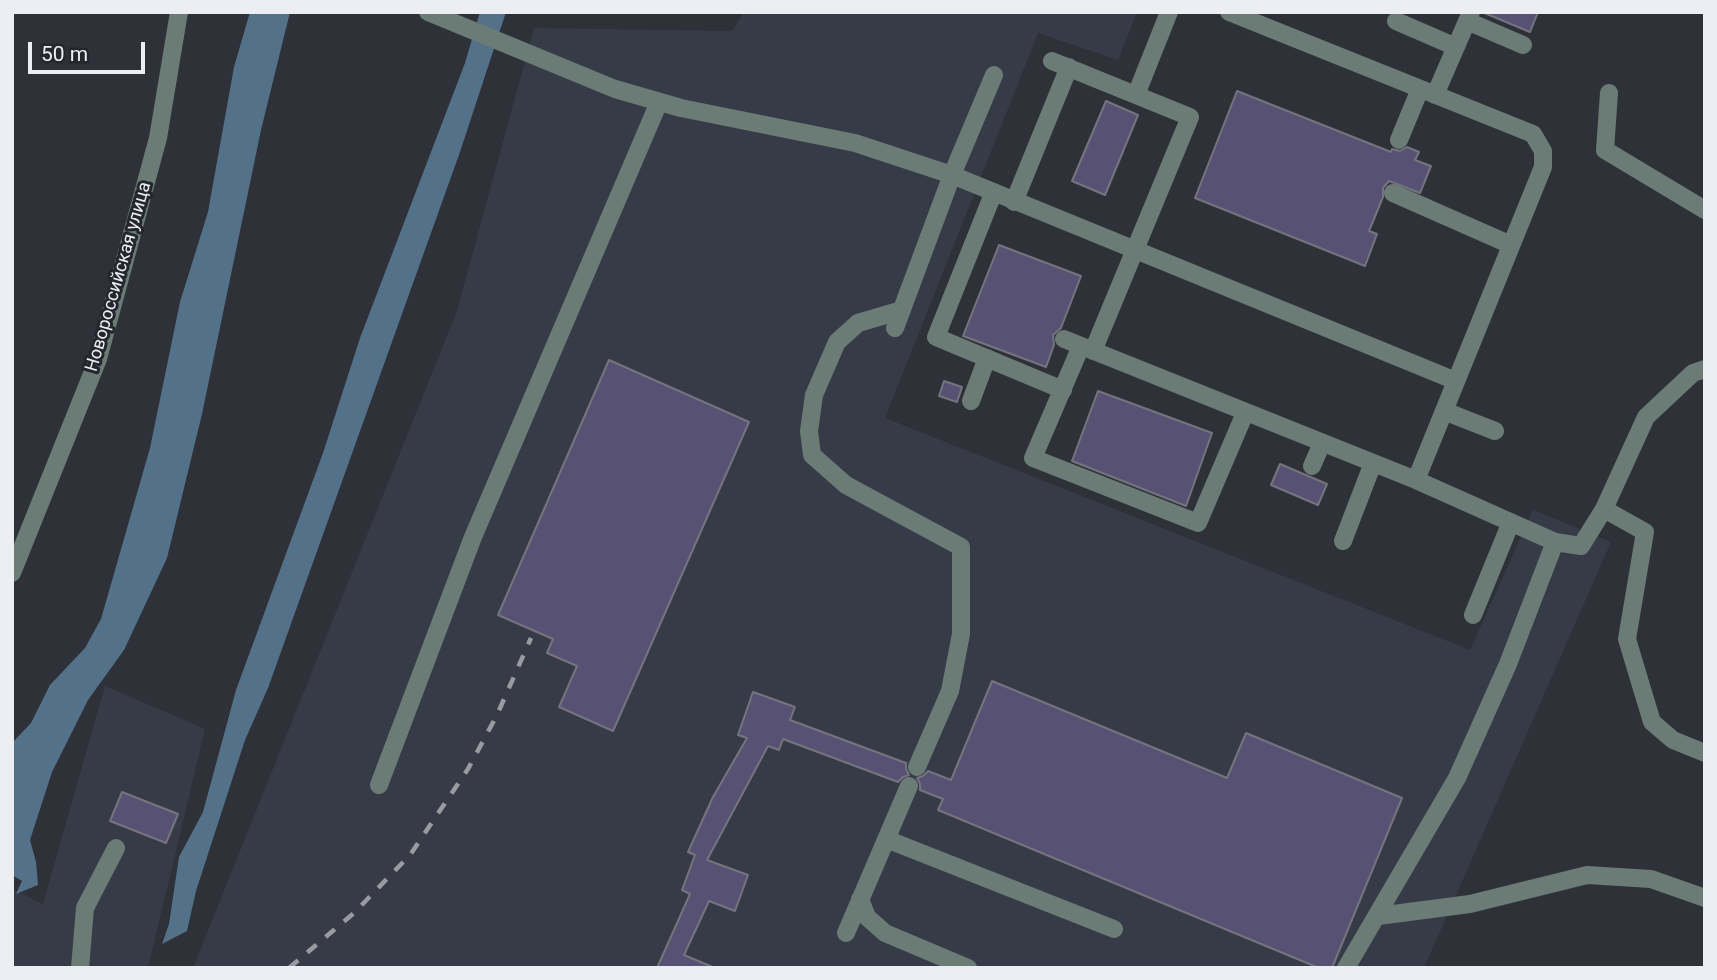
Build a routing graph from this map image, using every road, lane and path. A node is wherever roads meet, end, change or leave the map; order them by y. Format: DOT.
graph roads {
  1 [pos="178,12"];
  2 [pos="428,12"];
  3 [pos="1169,12"];
  4 [pos="1229,12"];
  5 [pos="1469,16"];
  6 [pos="1396,21"];
  7 [pos="1523,45"];
  8 [pos="1456,47"];
  9 [pos="994,75"];
  10 [pos="1428,92"];
  11 [pos="1609,93"];
  12 [pos="1136,95"];
  13 [pos="659,102"];
  14 [pos="1399,140"];
  15 [pos="952,176"];
  16 [pos="1393,193"];
  17 [pos="993,194"];
  18 [pos="1014,202"];
  19 [pos="1705,210"];
  20 [pos="1511,245"];
  21 [pos="1133,250"];
  22 [pos="1064,340"];
  23 [pos="1087,349"];
  24 [pos="987,358"];
  25 [pos="1705,369"];
  26 [pos="1457,381"];
  27 [pos="1063,390"];
  28 [pos="971,401"];
  29 [pos="1444,411"];
  30 [pos="1245,413"];
  31 [pos="1495,431"];
  32 [pos="1322,443"];
  33 [pos="1373,463"];
  34 [pos="1312,466"];
  35 [pos="1416,480"];
  36 [pos="1604,509"];
  37 [pos="1511,522"];
  38 [pos="1343,541"];
  39 [pos="1555,542"];
  40 [pos="12,573"];
  41 [pos="1473,615"];
  42 [pos="1705,753"];
  43 [pos="917,767"];
  44 [pos="379,785"];
  45 [pos="909,786"];
  46 [pos="886,839"];
  47 [pos="116,848"];
  48 [pos="1705,898"];
  49 [pos="860,899"];
  50 [pos="1378,916"];
  51 [pos="1114,929"];
  52 [pos="846,933"];
  53 [pos="80,968"];
  54 [pos="968,968"];
  55 [pos="1346,968"];
  1 -- 40 [label="street, Новороссийская улица"];
  2 -- 13 [label="street"];
  3 -- 12 [label="street"];
  4 -- 10 [label="street"];
  5 -- 7 [label="street"];
  5 -- 8 [label="street"];
  6 -- 8 [label="street"];
  8 -- 10 [label="street"];
  9 -- 15 [label="street"];
  10 -- 14 [label="street"];
  10 -- 20 [label="street"];
  11 -- 19 [label="street"];
  12 -- 18 [label="street"];
  12 -- 21 [label="street"];
  13 -- 15 [label="street"];
  13 -- 44 [label="street"];
  15 -- 17 [label="street"];
  15 -- 43 [label="street"];
  16 -- 20 [label="street"];
  17 -- 18 [label="street"];
  17 -- 24 [label="street"];
  18 -- 21 [label="street"];
  20 -- 26 [label="street"];
  21 -- 23 [label="street"];
  21 -- 26 [label="street"];
  22 -- 23 [label="street"];
  23 -- 27 [label="street"];
  23 -- 30 [label="street"];
  24 -- 27 [label="street"];
  24 -- 28 [label="street"];
  25 -- 36 [label="street"];
  26 -- 29 [label="street"];
  27 -- 30 [label="street"];
  29 -- 31 [label="street"];
  29 -- 35 [label="street"];
  30 -- 32 [label="street"];
  32 -- 33 [label="street"];
  32 -- 34 [label="street"];
  33 -- 35 [label="street"];
  33 -- 38 [label="street"];
  35 -- 37 [label="street"];
  36 -- 39 [label="street"];
  36 -- 42 [label="street"];
  37 -- 39 [label="street"];
  37 -- 41 [label="street"];
  39 -- 50 [label="street"];
  45 -- 46 [label="street"];
  46 -- 49 [label="street"];
  46 -- 51 [label="street"];
  47 -- 53 [label="street"];
  48 -- 50 [label="street"];
  49 -- 52 [label="street"];
  49 -- 54 [label="street"];
  50 -- 55 [label="street"];
}
